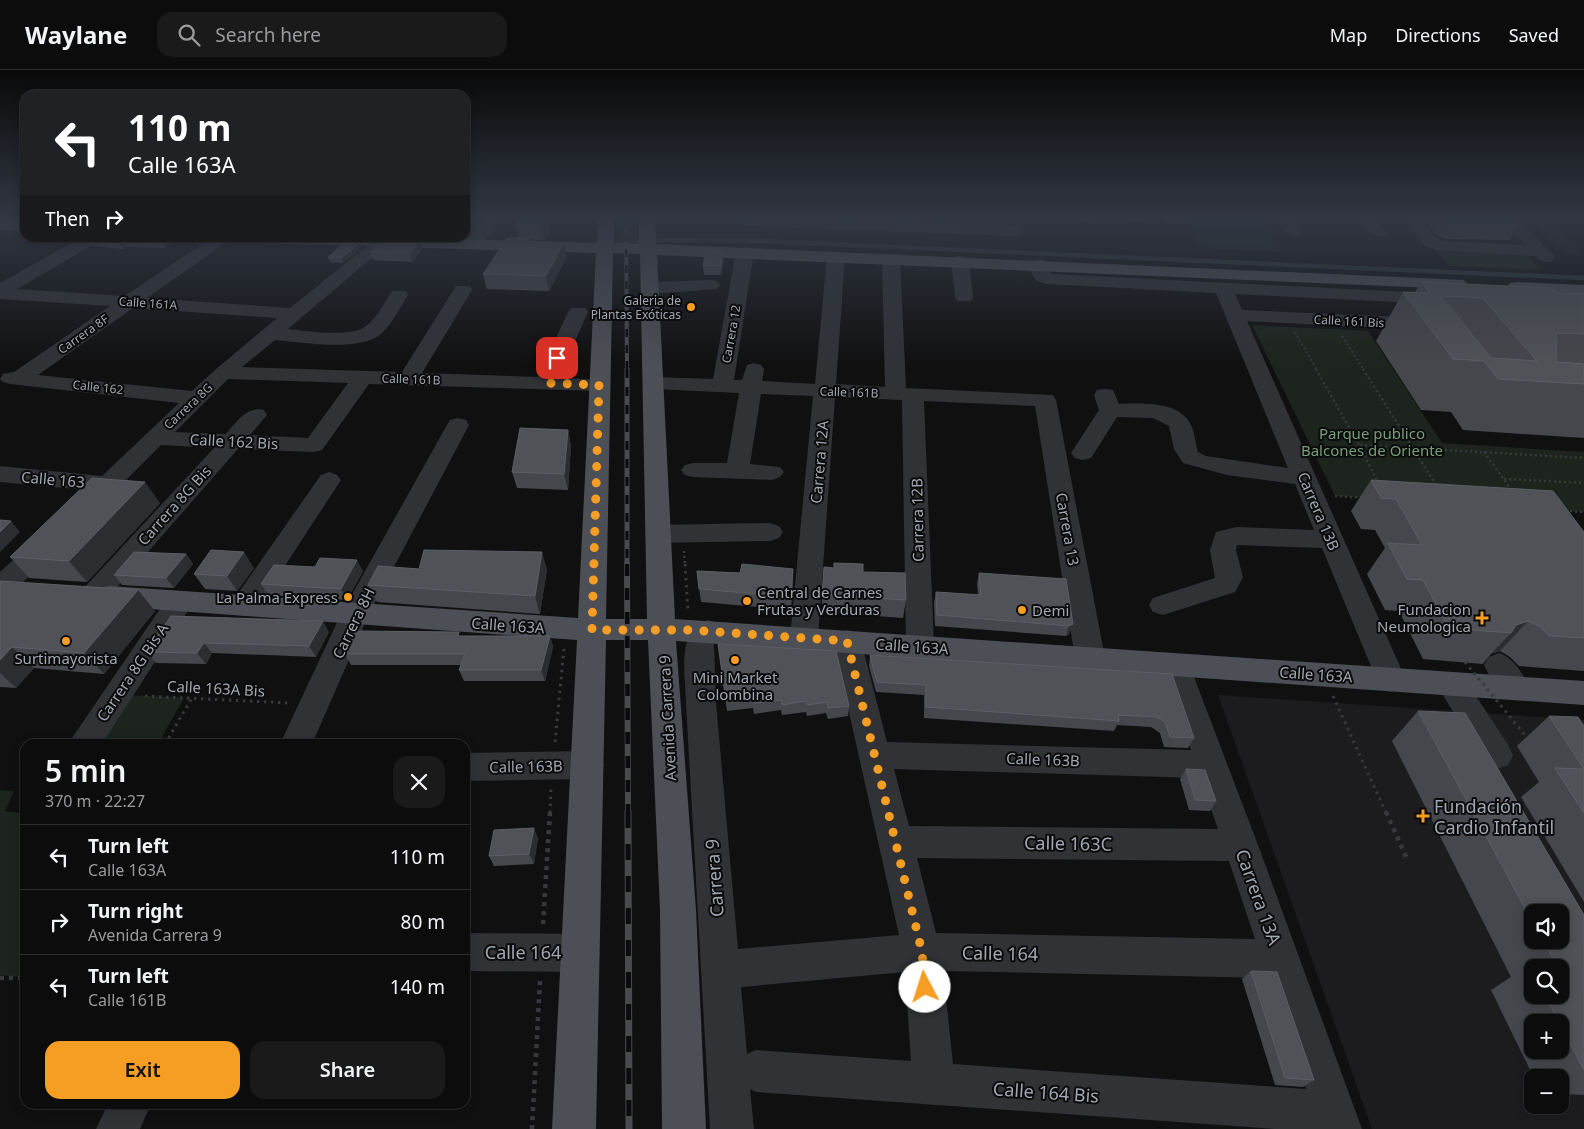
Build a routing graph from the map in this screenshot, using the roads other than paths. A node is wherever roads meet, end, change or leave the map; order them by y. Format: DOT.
graph roads {
  1 [pos="44,266"];
  2 [pos="180,266"];
  3 [pos="353,266"];
  4 [pos="604,266"];
  5 [pos="650,266"];
  6 [pos="743,266"];
  7 [pos="835,266"];
  8 [pos="893,266"];
  9 [pos="961,266"];
  10 [pos="1039,266"];
  11 [pos="1089,266"];
  12 [pos="1204,272"];
  13 [pos="711,286"];
  14 [pos="651,288"];
  15 [pos="1223,288"];
  16 [pos="1246,289"];
  17 [pos="463,290"];
  18 [pos="0,292"];
  19 [pos="1471,292"];
  20 [pos="1500,294"];
  21 [pos="399,295"];
  22 [pos="964,297"];
  23 [pos="1575,300"];
  24 [pos="129,302"];
  25 [pos="578,312"];
  26 [pos="296,314"];
  27 [pos="1235,314"];
  28 [pos="1442,326"];
  29 [pos="271,334"];
  30 [pos="223,373"];
  31 [pos="9,378"];
  32 [pos="363,378"];
  33 [pos="753,378"];
  34 [pos="408,379"];
  35 [pos="546,383"];
  36 [pos="654,383"];
  37 [pos="599,385"];
  38 [pos="722,386"];
  39 [pos="825,391"];
  40 [pos="905,394"];
  41 [pos="195,398"];
  42 [pos="1045,400"];
  43 [pos="256,415"];
  44 [pos="458,425"];
  45 [pos="154,438"];
  46 [pos="232,441"];
  47 [pos="1083,453"];
  48 [pos="693,470"];
  49 [pos="737,471"];
  50 [pos="772,472"];
  51 [pos="0,474"];
  52 [pos="329,480"];
  53 [pos="107,484"];
  54 [pos="1308,486"];
  55 [pos="770,532"];
  56 [pos="658,534"];
  57 [pos="1332,540"];
  58 [pos="0,588"];
  59 [pos="38,591"];
  60 [pos="66,593"];
  61 [pos="94,595"];
  62 [pos="180,601"];
  63 [pos="1162,605"];
  64 [pos="244,606"];
  65 [pos="355,614"];
  66 [pos="662,629"];
  67 [pos="579,630"];
  68 [pos="708,631"];
  69 [pos="804,638"];
  70 [pos="847,641"];
  71 [pos="920,646"];
  72 [pos="1090,658"];
  73 [pos="1176,664"];
  74 [pos="1458,673"];
  75 [pos="1391,680"];
  76 [pos="1584,693"];
  77 [pos="87,739"];
  78 [pos="298,739"];
  79 [pos="874,755"];
  80 [pos="1497,755"];
  81 [pos="1212,764"];
  82 [pos="588,765"];
  83 [pos="470,767"];
  84 [pos="895,842"];
  85 [pos="1241,845"];
  86 [pos="470,952"];
  87 [pos="922,952"];
  88 [pos="581,953"];
  89 [pos="1281,958"];
  90 [pos="720,970"];
  91 [pos="756,1071"];
  92 [pos="934,1084"];
  93 [pos="128,1109"];
  94 [pos="1338,1120"];
  95 [pos="118,1129"];
  96 [pos="574,1129"];
  97 [pos="684,1129"];
  98 [pos="732,1129"];
  1 -- 18 [label="street"];
  2 -- 24 [label="street, Carrera 8F"];
  3 -- 26 [label="street, Carrera 8G"];
  4 -- 37 [label="main road"];
  5 -- 14 [label="main road, Avenida Carrera 9"];
  6 -- 38 [label="street, Carrera 12"];
  7 -- 39 [label="street, Carrera 12A"];
  8 -- 40 [label="street, Carrera 12B"];
  9 -- 22 [label="street"];
  10 -- 15 [label="street"];
  11 -- 12 [label="main road"];
  12 -- 16 [label="main road"];
  12 -- 19 [label="main road"];
  13 -- 14 [label="street"];
  14 -- 36 [label="main road, Avenida Carrera 9"];
  15 -- 16 [label="street"];
  15 -- 27 [label="street, Carrera 13B"];
  16 -- 19 [label="street"];
  17 -- 34 [label="street"];
  18 -- 24 [label="street, Calle 161A"];
  20 -- 23 [label="street"];
  20 -- 23 [label="main road"];
  21 -- 29 [label="street"];
  24 -- 26 [label="street, Calle 161A"];
  24 -- 31 [label="street, Carrera 8F"];
  25 -- 35 [label="street"];
  26 -- 29 [label="street, Carrera 8G"];
  27 -- 28 [label="street, Calle 161 Bis"];
  27 -- 54 [label="street, Carrera 13B"];
  29 -- 30 [label="street, Carrera 8G"];
  30 -- 32 [label="street, Calle 161B"];
  30 -- 41 [label="street, Carrera 8G"];
  31 -- 41 [label="street, Calle 162"];
  32 -- 34 [label="street, Calle 161B"];
  32 -- 46 [label="street, Calle 162 Bis"];
  33 -- 38 [label="street, Calle 161B"];
  33 -- 39 [label="street, Calle 161B"];
  33 -- 49 [label="street"];
  34 -- 35 [label="street, Calle 161B"];
  35 -- 37 [label="street, Calle 161B"];
  36 -- 38 [label="street, Calle 161B"];
  36 -- 56 [label="main road, Avenida Carrera 9"];
  37 -- 67 [label="main road"];
  39 -- 40 [label="street, Calle 161B"];
  39 -- 69 [label="street, Carrera 12A"];
  40 -- 42 [label="street, Calle 161B"];
  40 -- 71 [label="street, Carrera 12B"];
  41 -- 45 [label="street, Carrera 8G"];
  42 -- 72 [label="street, Carrera 13"];
  43 -- 46 [label="street, Carrera 8G Bis"];
  44 -- 65 [label="street, Carrera 8H"];
  45 -- 46 [label="street, Calle 162 Bis"];
  45 -- 53 [label="street, Carrera 8G"];
  46 -- 61 [label="street, Carrera 8G Bis"];
  47 -- 54 [label="street"];
  48 -- 49 [label="street"];
  49 -- 50 [label="street"];
  51 -- 53 [label="street, Calle 163"];
  52 -- 64 [label="street"];
  53 -- 58 [label="street, Carrera 8G"];
  54 -- 57 [label="street, Carrera 13B"];
  55 -- 56 [label="street"];
  56 -- 66 [label="main road, Avenida Carrera 9"];
  57 -- 63 [label="street"];
  57 -- 75 [label="street, Carrera 13B"];
  58 -- 59 [label="main road"];
  60 -- 61 [label="main road, Calle 163A"];
  61 -- 62 [label="main road, Calle 163A"];
  62 -- 64 [label="main road, Calle 163A"];
  62 -- 77 [label="street, Carrera 8G Bis A"];
  64 -- 65 [label="main road, Calle 163A"];
  65 -- 67 [label="main road, Calle 163A"];
  65 -- 78 [label="street, Carrera 8H"];
  66 -- 67 [label="main road, Calle 163A"];
  66 -- 68 [label="main road, Calle 163A"];
  66 -- 97 [label="main road, Avenida Carrera 9"];
  67 -- 82 [label="main road"];
  68 -- 69 [label="main road, Calle 163A"];
  68 -- 90 [label="street, Carrera 9"];
  69 -- 70 [label="main road, Calle 163A"];
  70 -- 71 [label="main road, Calle 163A"];
  70 -- 79 [label="street"];
  71 -- 72 [label="main road, Calle 163A"];
  72 -- 73 [label="main road, Calle 163A"];
  73 -- 75 [label="main road, Calle 163A"];
  73 -- 81 [label="street, Carrera 13A"];
  74 -- 75 [label="main road, Calle 163A"];
  74 -- 76 [label="main road, Calle 163A"];
  74 -- 80 [label="street"];
  79 -- 81 [label="street, Calle 163B"];
  79 -- 84 [label="street"];
  81 -- 85 [label="street, Carrera 13A"];
  82 -- 83 [label="street, Calle 163B"];
  82 -- 88 [label="main road"];
  84 -- 85 [label="street, Calle 163C"];
  84 -- 87 [label="street"];
  85 -- 89 [label="street, Carrera 13A"];
  86 -- 88 [label="street, Calle 164"];
  87 -- 89 [label="street, Calle 164"];
  87 -- 90 [label="street, Calle 164"];
  87 -- 92 [label="street"];
  88 -- 96 [label="main road"];
  89 -- 94 [label="street, Carrera 13A"];
  90 -- 98 [label="street, Carrera 9"];
  91 -- 92 [label="street, Calle 164 Bis"];
  92 -- 94 [label="street, Calle 164 Bis"];
  93 -- 95 [label="street"];
}
